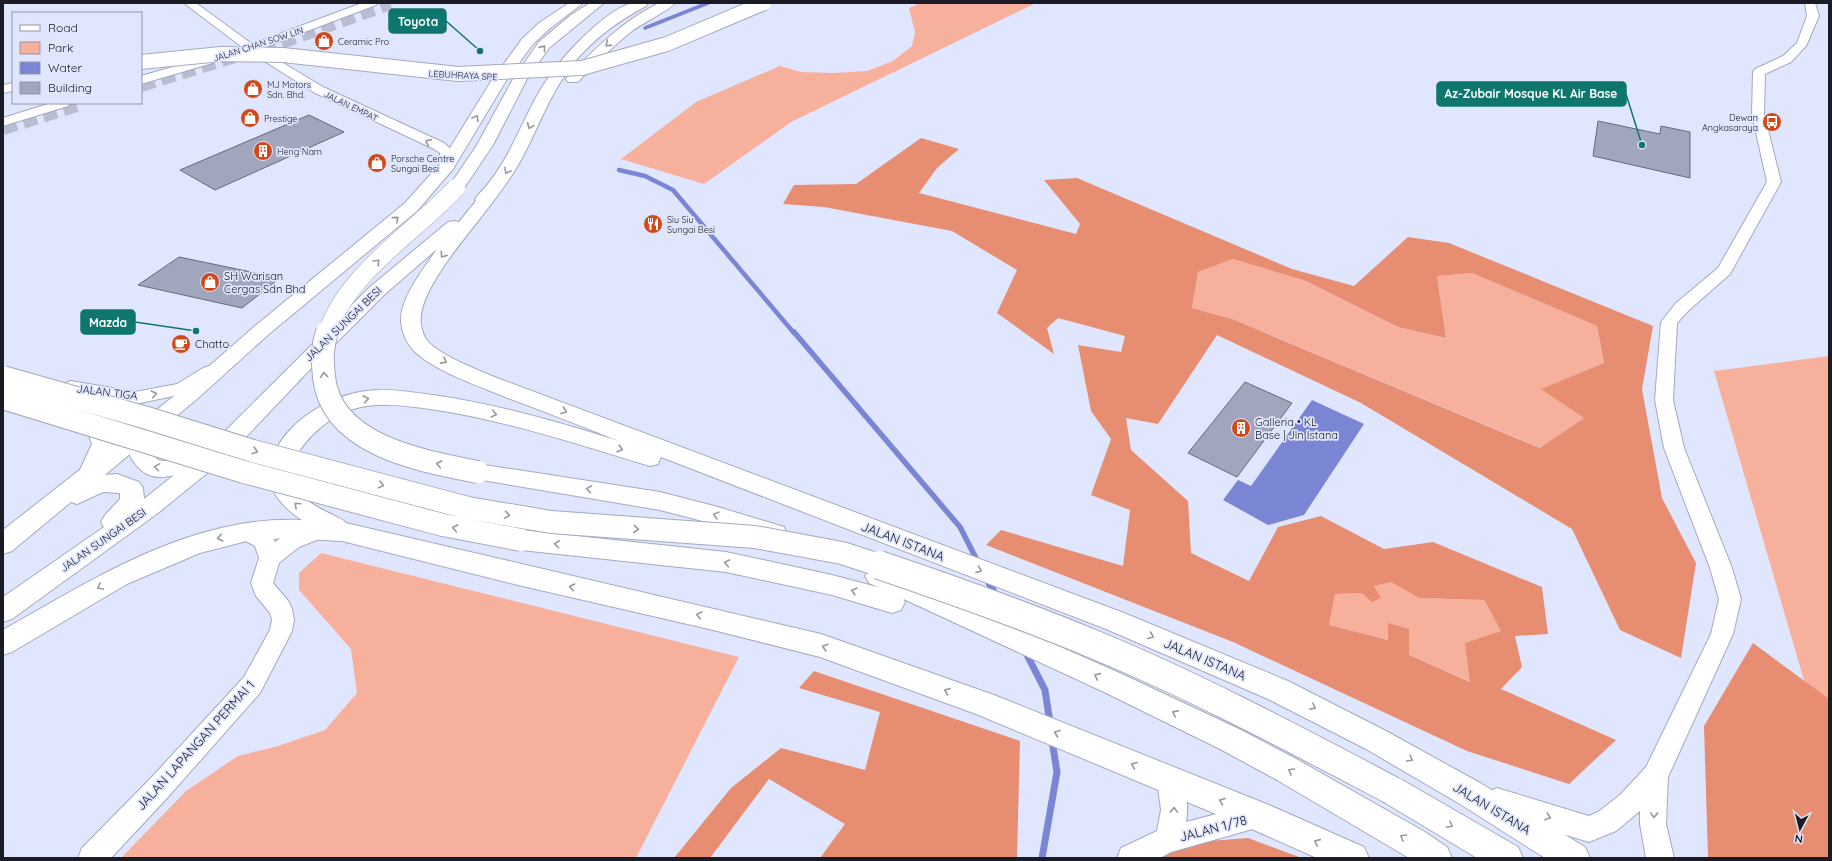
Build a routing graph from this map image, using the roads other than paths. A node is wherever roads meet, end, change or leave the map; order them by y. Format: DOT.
graph roads {
  1 [pos="189,3"];
  2 [pos="372,3"];
  3 [pos="577,3"];
  4 [pos="598,3"];
  5 [pos="628,3"];
  6 [pos="642,3"];
  7 [pos="669,3"];
  8 [pos="764,3"];
  9 [pos="773,3"];
  10 [pos="1810,3"];
  11 [pos="613,19"];
  12 [pos="251,48"];
  13 [pos="142,64"];
  14 [pos="142,64"];
  15 [pos="142,80"];
  16 [pos="541,101"];
  17 [pos="61,104"];
  18 [pos="3,122"];
  19 [pos="447,166"];
  20 [pos="493,191"];
  21 [pos="345,263"];
  22 [pos="310,357"];
  23 [pos="228,360"];
  24 [pos="3,371"];
  25 [pos="3,377"];
  26 [pos="3,398"];
  27 [pos="3,402"];
  28 [pos="87,476"];
  29 [pos="813,507"];
  30 [pos="331,531"];
  31 [pos="247,532"];
  32 [pos="3,544"];
  33 [pos="3,552"];
  34 [pos="270,558"];
  35 [pos="3,606"];
  36 [pos="3,611"];
  37 [pos="998,632"];
  38 [pos="3,644"];
  39 [pos="1655,776"];
  40 [pos="1170,780"];
  41 [pos="1471,794"];
  42 [pos="1258,816"];
  43 [pos="1167,840"];
  44 [pos="92,858"];
  45 [pos="1131,858"];
  46 [pos="1353,858"];
  47 [pos="1436,858"];
  48 [pos="1507,858"];
  49 [pos="1574,858"];
  50 [pos="1660,858"];
  1 -- 12 [label="street, JALAN EMPAT"];
  2 -- 12 [label="street, JALAN CHAN SOW LIN"];
  19 -- 3 [label="main road, one-way"];
  37 -- 4 [label="main road, one-way, bridge"];
  5 -- 11 [label="main road"];
  6 -- 11 [label="main road, JALAN SUNGAI BESI"];
  7 -- 16 [label="main road, one-way"];
  8 -- 13 [label="main road, LEBUHRAYA SPE, bridge"];
  9 -- 14 [label="main road, LEBUHRAYA SPE, bridge"];
  10 -- 39 [label="street"];
  11 -- 16 [label="main road, JALAN SUNGAI BESI"];
  12 -- 15 [label="street, JALAN CHAN SOW LIN"];
  19 -- 12 [label="street, JALAN EMPAT, one-way"];
  16 -- 20 [label="main road, JALAN SUNGAI BESI, one-way"];
  17 -- 18 [label="street"];
  21 -- 19 [label="main road, one-way"];
  20 -- 22 [label="main road, JALAN SUNGAI BESI"];
  20 -- 29 [label="main road, one-way"];
  22 -- 21 [label="main road, one-way"];
  21 -- 23 [label="main road"];
  22 -- 36 [label="main road, JALAN SUNGAI BESI"];
  24 -- 23 [label="street, JALAN TIGA, one-way"];
  23 -- 28 [label="main road"];
  25 -- 48 [label="main road, one-way, bridge"];
  37 -- 26 [label="main road, one-way, bridge"];
  27 -- 28 [label="street"];
  28 -- 32 [label="main road"];
  30 -- 29 [label="main road, one-way"];
  29 -- 41 [label="main road, JALAN ISTANA, one-way"];
  30 -- 31 [label="main road"];
  30 -- 34 [label="street"];
  40 -- 30 [label="main road, one-way"];
  31 -- 34 [label="street"];
  31 -- 38 [label="main road, one-way"];
  33 -- 35 [label="main road"];
  34 -- 44 [label="street, JALAN LAPANGAN PERMAI 1"];
  47 -- 37 [label="main road, one-way"];
  41 -- 39 [label="street, one-way"];
  39 -- 50 [label="street, one-way"];
  42 -- 40 [label="main road, one-way"];
  43 -- 40 [label="street, JALAN 1/78, one-way"];
  41 -- 49 [label="main road, JALAN ISTANA"];
  42 -- 43 [label="street, JALAN 1/78"];
  46 -- 42 [label="main road, one-way"];
  43 -- 45 [label="street, JALAN 1/78"];
}
